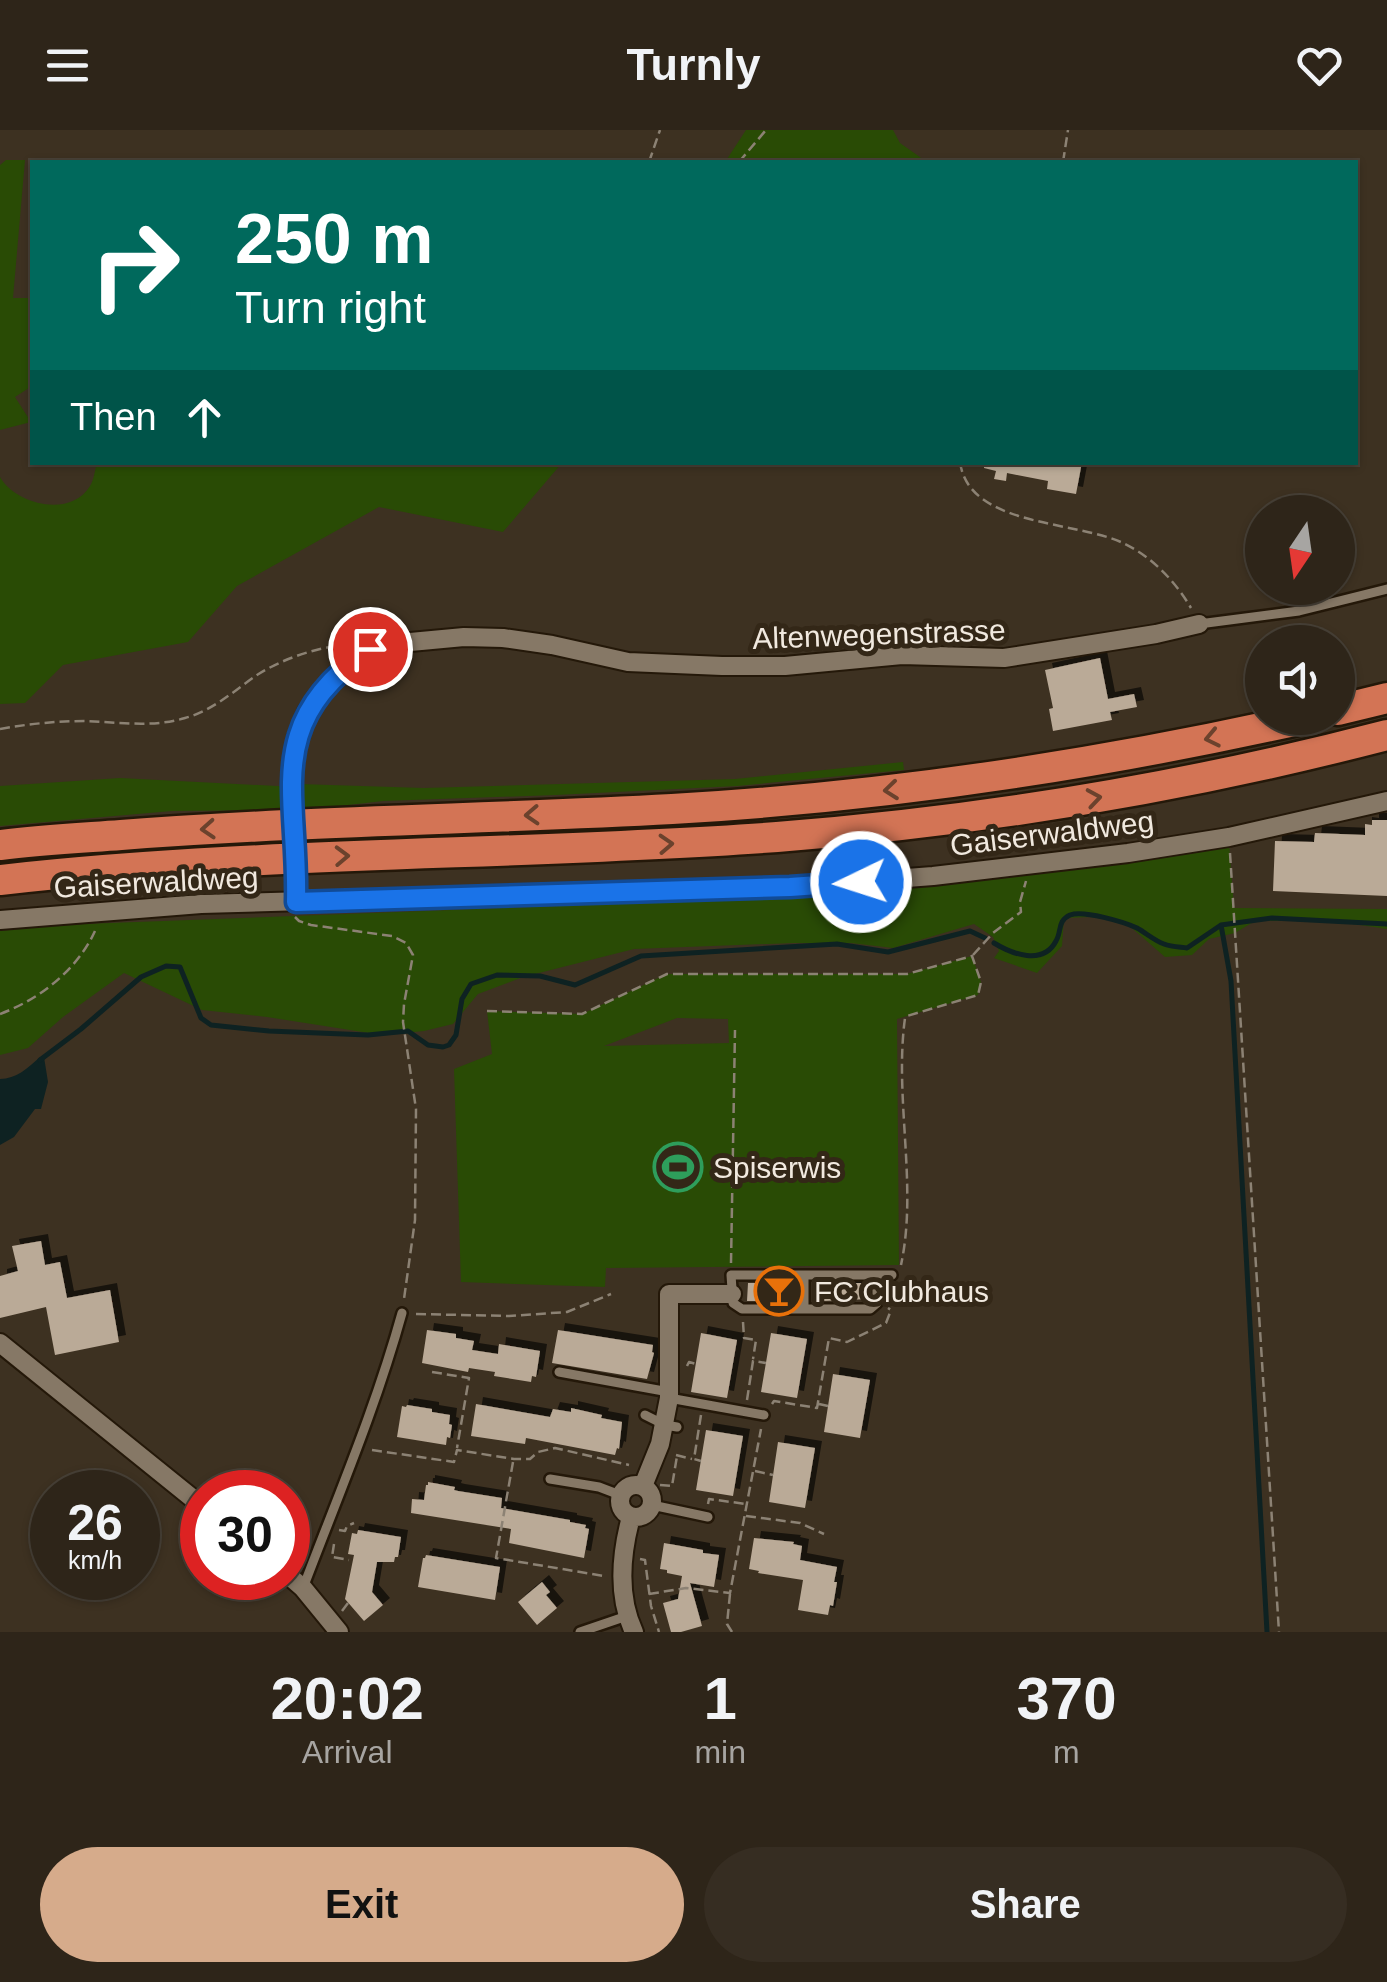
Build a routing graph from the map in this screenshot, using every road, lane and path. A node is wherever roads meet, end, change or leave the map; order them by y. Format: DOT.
graph roads {
  1 [pos="660,130"];
  2 [pos="766,130"];
  3 [pos="1068,130"];
  4 [pos="651,160"];
  5 [pos="741,160"];
  6 [pos="1064,160"];
  7 [pos="961,465"];
  8 [pos="1387,589"];
  9 [pos="1199,624"];
  10 [pos="370,649"];
  11 [pos="1387,698"];
  12 [pos="1355,706"];
  13 [pos="0,729"];
  14 [pos="1245,730"];
  15 [pos="1387,736"];
  16 [pos="1387,801"];
  17 [pos="1228,836"];
  18 [pos="0,845"];
  19 [pos="1028,864"];
  20 [pos="0,880"];
  21 [pos="295,899"];
  22 [pos="100,911"];
  23 [pos="0,920"];
  24 [pos="972,956"];
  25 [pos="487,1012"];
  26 [pos="0,1014"];
  27 [pos="735,1030"];
  28 [pos="804,1275"];
  29 [pos="877,1275"];
  30 [pos="892,1275"];
  31 [pos="732,1284"];
  32 [pos="611,1294"];
  33 [pos="804,1309"];
  34 [pos="402,1313"];
  35 [pos="744,1323"];
  36 [pos="886,1323"];
  37 [pos="0,1343"];
  38 [pos="752,1361"];
  39 [pos="766,1363"];
  40 [pos="432,1372"];
  41 [pos="559,1372"];
  42 [pos="669,1395"];
  43 [pos="702,1404"];
  44 [pos="818,1404"];
  45 [pos="828,1406"];
  46 [pos="745,1411"];
  47 [pos="645,1414"];
  48 [pos="764,1415"];
  49 [pos="671,1426"];
  50 [pos="358,1448"];
  51 [pos="457,1450"];
  52 [pos="657,1452"];
  53 [pos="677,1456"];
  54 [pos="514,1459"];
  55 [pos="694,1459"];
  56 [pos="701,1460"];
  57 [pos="629,1465"];
  58 [pos="753,1471"];
  59 [pos="773,1474"];
  60 [pos="550,1479"];
  61 [pos="644,1485"];
  62 [pos="180,1488"];
  63 [pos="620,1495"];
  64 [pos="709,1498"];
  65 [pos="747,1504"];
  66 [pos="652,1506"];
  67 [pos="745,1516"];
  68 [pos="630,1517"];
  69 [pos="708,1517"];
  70 [pos="354,1523"];
  71 [pos="336,1529"];
  72 [pos="824,1534"];
  73 [pos="334,1543"];
  74 [pos="310,1549"];
  75 [pos="623,1557"];
  76 [pos="348,1560"];
  77 [pos="606,1576"];
  78 [pos="730,1593"];
  79 [pos="649,1594"];
  80 [pos="310,1598"];
  81 [pos="630,1624"];
  82 [pos="339,1632"];
  83 [pos="580,1632"];
  84 [pos="660,1632"];
  85 [pos="732,1632"];
  86 [pos="1279,1632"];
  1 -- 4 [label="path"];
  2 -- 5 [label="path"];
  3 -- 6 [label="path"];
  7 -- 9 [label="path"];
  8 -- 9 [label="lane, Altenwegenstrasse"];
  9 -- 10 [label="street, Altenwegenstrasse"];
  10 -- 13 [label="path"];
  10 -- 21 [label="street, bridge"];
  11 -- 12 [label="highway"];
  14 -- 18 [label="highway, one-way"];
  20 -- 15 [label="highway, one-way"];
  16 -- 17 [label="street, Gaiserwaldweg"];
  17 -- 19 [label="street, Gaiserwaldweg"];
  17 -- 86 [label="path"];
  19 -- 21 [label="street, Gaiserwaldweg"];
  19 -- 24 [label="path"];
  21 -- 22 [label="street, Gaiserwaldweg"];
  21 -- 34 [label="path"];
  22 -- 23 [label="street, Gaiserwaldweg"];
  22 -- 26 [label="path"];
  24 -- 25 [label="path"];
  24 -- 30 [label="path"];
  27 -- 31 [label="path"];
  28 -- 29 [label="lane"];
  28 -- 31 [label="lane"];
  28 -- 33 [label="lane"];
  29 -- 30 [label="lane"];
  29 -- 33 [label="lane"];
  31 -- 33 [label="lane"];
  31 -- 42 [label="street"];
  32 -- 34 [label="path"];
  34 -- 50 [label="lane"];
  35 -- 38 [label="path"];
  36 -- 44 [label="path"];
  37 -- 62 [label="street"];
  38 -- 39 [label="path"];
  38 -- 46 [label="path"];
  40 -- 51 [label="path"];
  41 -- 42 [label="lane"];
  42 -- 43 [label="lane"];
  42 -- 49 [label="street"];
  43 -- 46 [label="lane"];
  43 -- 55 [label="path"];
  44 -- 45 [label="path"];
  44 -- 48 [label="path"];
  46 -- 48 [label="lane"];
  47 -- 49 [label="lane"];
  48 -- 58 [label="path"];
  49 -- 52 [label="street"];
  50 -- 51 [label="path"];
  50 -- 74 [label="lane"];
  51 -- 54 [label="path"];
  52 -- 53 [label="path"];
  52 -- 61 [label="street"];
  53 -- 55 [label="path"];
  53 -- 61 [label="path"];
  54 -- 57 [label="path"];
  54 -- 77 [label="path"];
  55 -- 56 [label="path"];
  58 -- 59 [label="path"];
  58 -- 65 [label="path"];
  60 -- 63 [label="lane"];
  61 -- 63 [label="street"];
  61 -- 66 [label="street"];
  63 -- 68 [label="street"];
  64 -- 65 [label="path"];
  65 -- 67 [label="path"];
  66 -- 68 [label="street"];
  66 -- 69 [label="lane"];
  67 -- 72 [label="path"];
  67 -- 78 [label="path"];
  68 -- 75 [label="street"];
  70 -- 71 [label="path"];
  73 -- 76 [label="path"];
  75 -- 79 [label="path"];
  75 -- 81 [label="street"];
  78 -- 79 [label="path"];
  78 -- 85 [label="path"];
  79 -- 84 [label="path"];
  80 -- 82 [label="street"];
  81 -- 83 [label="lane"];
}
